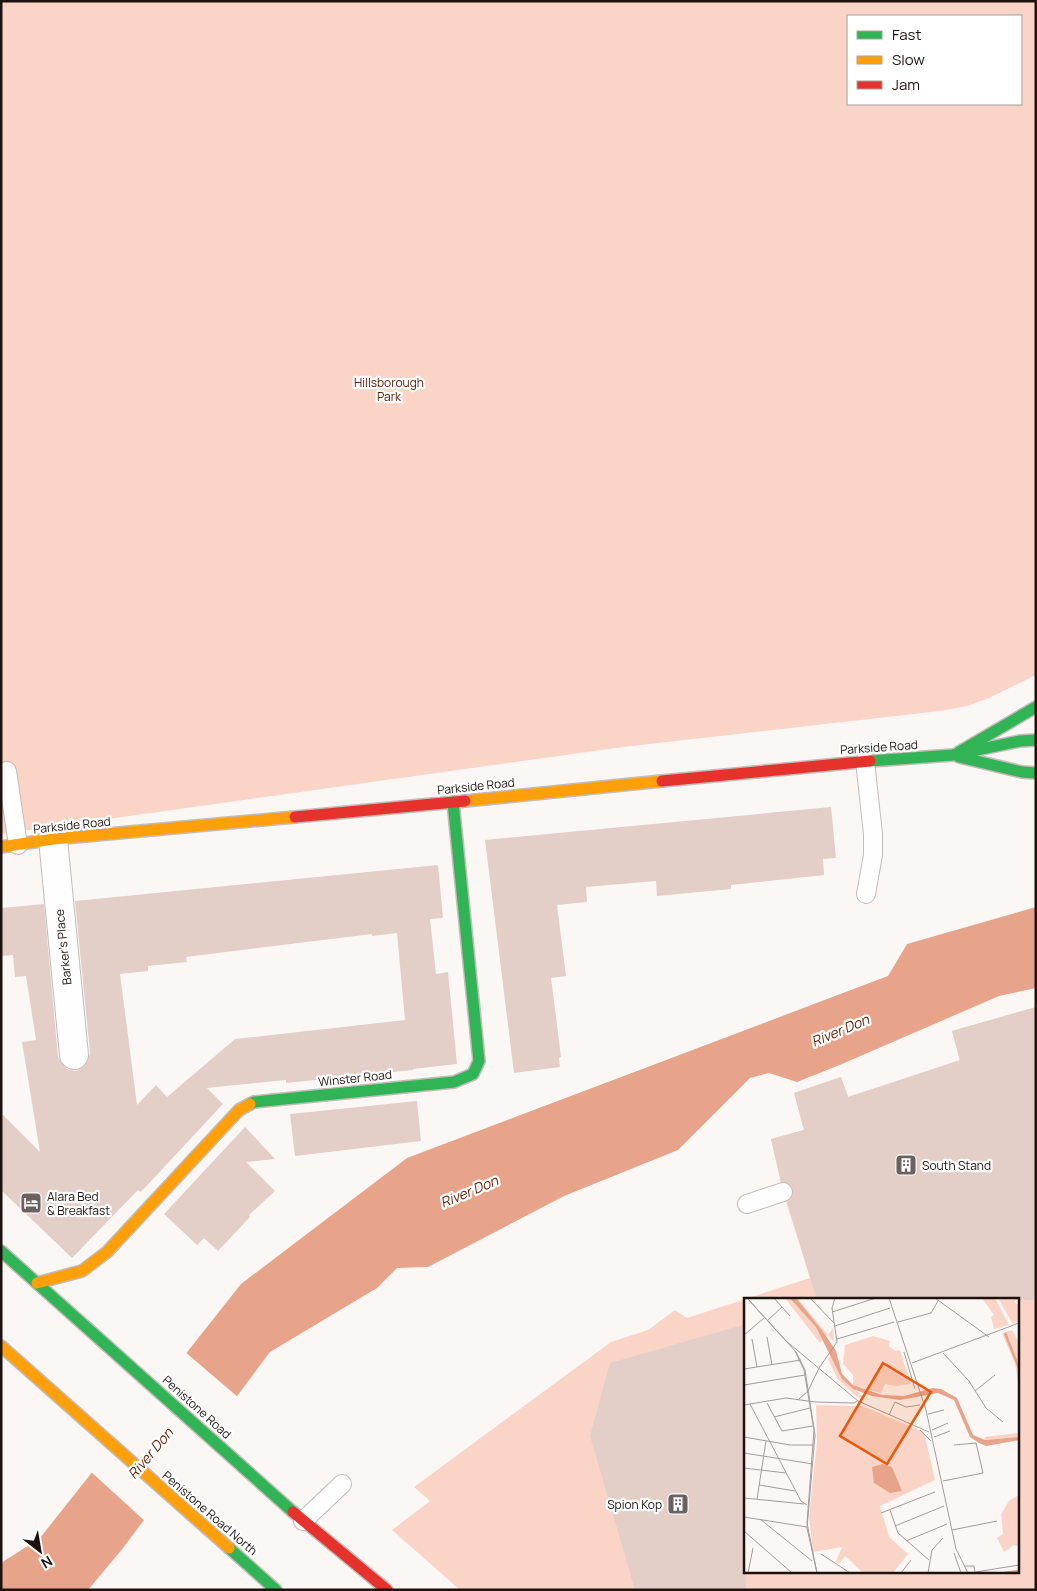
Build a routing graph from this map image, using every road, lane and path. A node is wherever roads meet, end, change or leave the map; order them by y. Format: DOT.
graph roads {
  1 [pos="1036,707"];
  2 [pos="1036,740"];
  3 [pos="953,755"];
  4 [pos="866,761"];
  5 [pos="7,771"];
  6 [pos="1036,773"];
  7 [pos="453,802"];
  8 [pos="53,839"];
  9 [pos="10,846"];
  10 [pos="866,894"];
  11 [pos="74,1055"];
  12 [pos="783,1192"];
  13 [pos="747,1204"];
  14 [pos="1,1251"];
  15 [pos="37,1283"];
  16 [pos="1,1346"];
  17 [pos="342,1484"];
  18 [pos="303,1521"];
  19 [pos="276,1590"];
  20 [pos="387,1590"];
  1 -- 3 [label="main road, Parkside Road"];
  2 -- 3 [label="main road, Parkside Road"];
  3 -- 4 [label="main road, Parkside Road"];
  3 -- 6 [label="main road, Parkside Road"];
  4 -- 7 [label="main road, Parkside Road"];
  4 -- 10 [label="lane"];
  5 -- 9 [label="lane"];
  7 -- 8 [label="main road, Parkside Road"];
  7 -- 15 [label="main road, Winster Road"];
  8 -- 9 [label="main road, Parkside Road"];
  8 -- 11 [label="street, Barker's Place"];
  12 -- 13 [label="lane"];
  14 -- 15 [label="main road, Penistone Road"];
  15 -- 18 [label="main road, Penistone Road"];
  16 -- 19 [label="main road, Penistone Road North"];
  17 -- 18 [label="lane"];
  18 -- 20 [label="main road, Penistone Road"];
}
